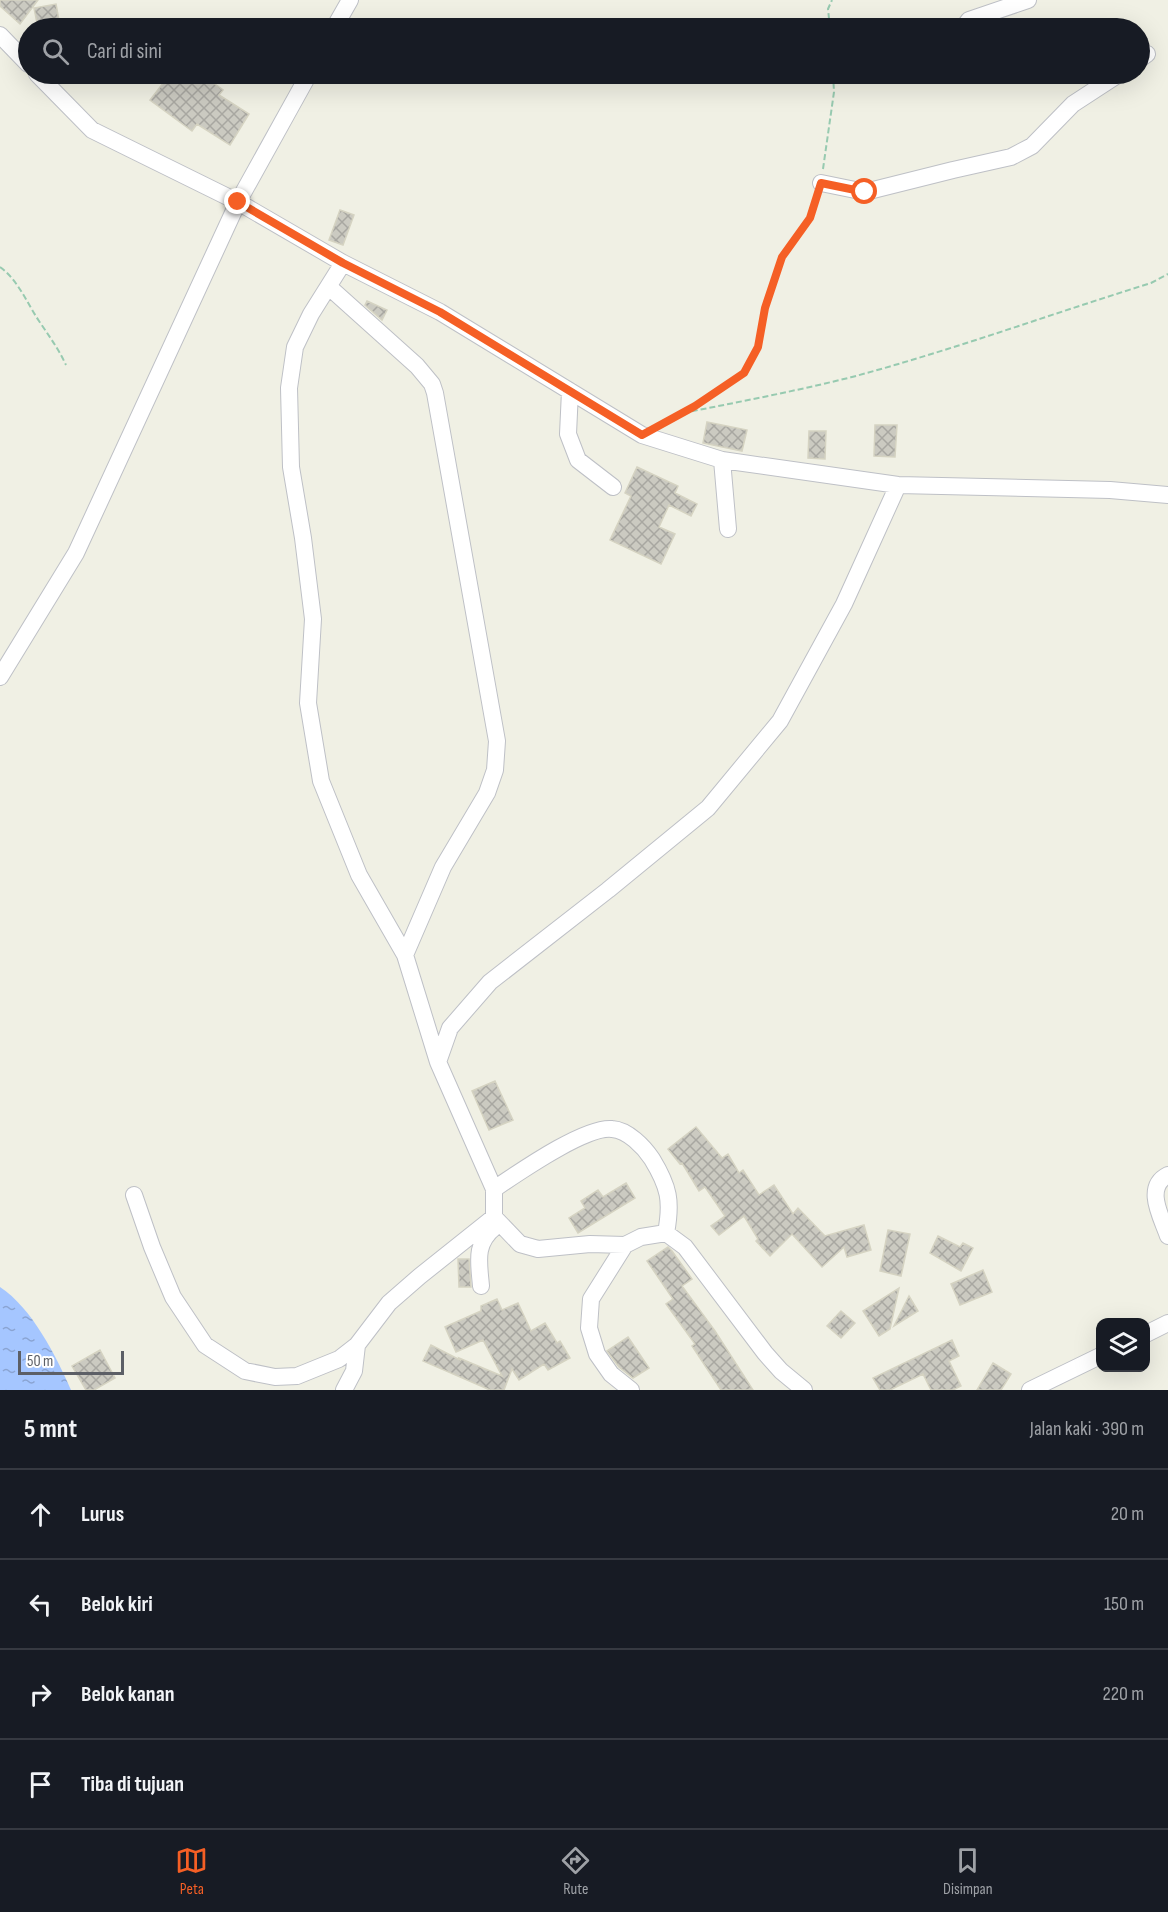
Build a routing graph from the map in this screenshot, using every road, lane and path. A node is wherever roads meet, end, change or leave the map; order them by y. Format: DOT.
graph roads {
  1 [pos="350,0"];
  2 [pos="832,0"];
  3 [pos="1028,0"];
  4 [pos="340,18"];
  5 [pos="829,18"];
  6 [pos="975,18"];
  7 [pos="0,35"];
  8 [pos="18,54"];
  9 [pos="47,84"];
  10 [pos="303,84"];
  11 [pos="834,84"];
  12 [pos="1104,84"];
  13 [pos="821,183"];
  14 [pos="238,202"];
  15 [pos="343,263"];
  16 [pos="0,267"];
  17 [pos="1168,274"];
  18 [pos="328,287"];
  19 [pos="66,365"];
  20 [pos="570,391"];
  21 [pos="683,413"];
  22 [pos="642,435"];
  23 [pos="722,460"];
  24 [pos="898,485"];
  25 [pos="613,487"];
  26 [pos="1168,495"];
  27 [pos="728,529"];
  28 [pos="0,677"];
  29 [pos="405,955"];
  30 [pos="438,1062"];
  31 [pos="1168,1175"];
  32 [pos="494,1189"];
  33 [pos="134,1195"];
  34 [pos="497,1220"];
  35 [pos="666,1233"];
  36 [pos="1168,1236"];
  37 [pos="624,1245"];
  38 [pos="481,1286"];
  39 [pos="1168,1323"];
  40 [pos="1150,1332"];
  41 [pos="357,1345"];
  42 [pos="1096,1358"];
  43 [pos="344,1390"];
  44 [pos="631,1390"];
  45 [pos="804,1390"];
  46 [pos="1030,1390"];
  1 -- 4 [label="street"];
  2 -- 5 [label="path"];
  3 -- 6 [label="street"];
  7 -- 8 [label="street"];
  9 -- 14 [label="street"];
  10 -- 14 [label="street"];
  11 -- 13 [label="path"];
  12 -- 13 [label="street"];
  13 -- 21 [label="path"];
  14 -- 15 [label="street"];
  14 -- 28 [label="street"];
  15 -- 18 [label="street"];
  15 -- 20 [label="street"];
  16 -- 19 [label="path"];
  17 -- 21 [label="path"];
  18 -- 29 [label="street"];
  18 -- 29 [label="street"];
  20 -- 22 [label="street"];
  20 -- 25 [label="street"];
  21 -- 22 [label="path"];
  22 -- 23 [label="street"];
  23 -- 24 [label="street"];
  23 -- 27 [label="street"];
  24 -- 26 [label="street"];
  24 -- 30 [label="street"];
  29 -- 30 [label="street"];
  30 -- 32 [label="street"];
  31 -- 36 [label="street"];
  32 -- 34 [label="street"];
  32 -- 35 [label="street"];
  33 -- 41 [label="street"];
  34 -- 37 [label="street"];
  34 -- 38 [label="street"];
  34 -- 41 [label="street"];
  35 -- 37 [label="street"];
  35 -- 45 [label="street"];
  37 -- 44 [label="street"];
  39 -- 40 [label="street"];
  41 -- 43 [label="street"];
  42 -- 46 [label="street"];
}
